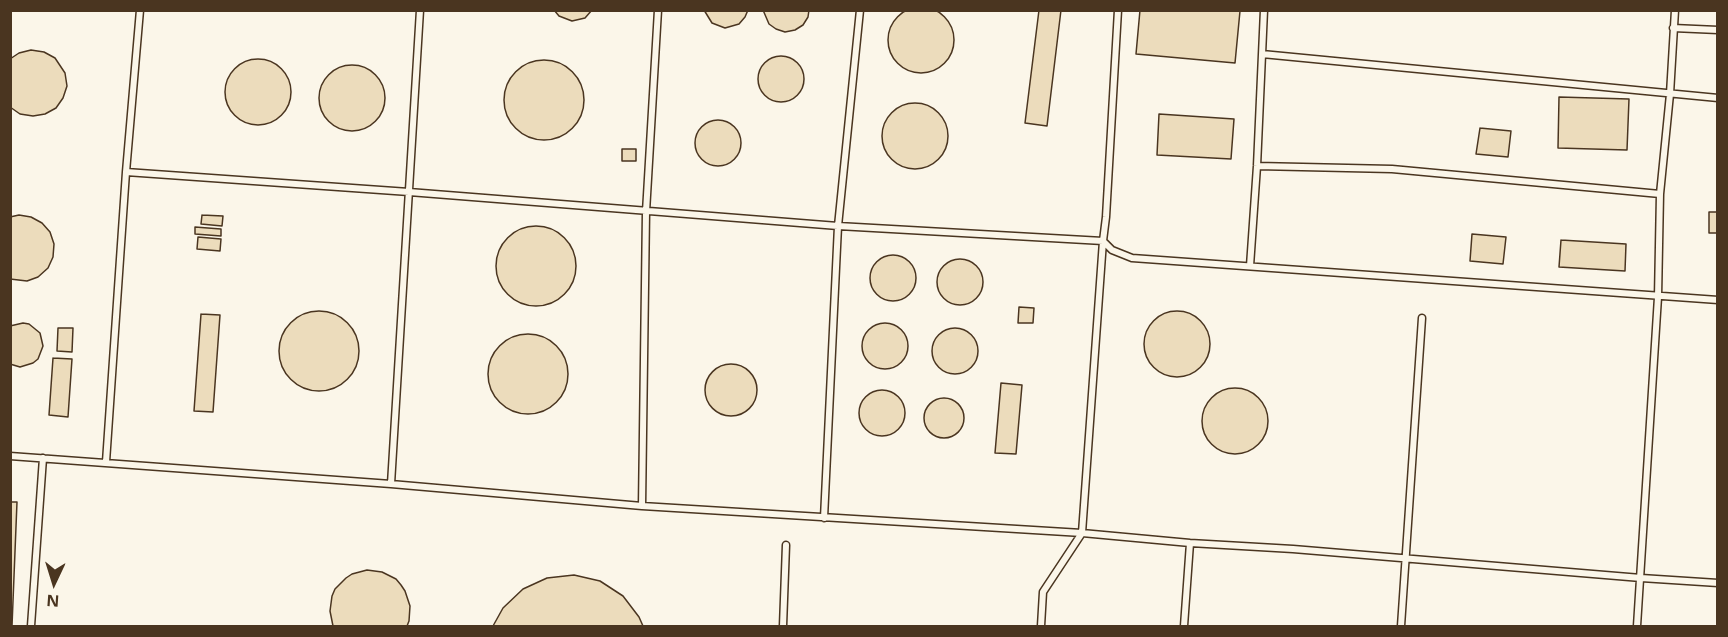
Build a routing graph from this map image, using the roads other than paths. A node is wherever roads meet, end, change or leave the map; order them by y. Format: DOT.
graph roads {
  1 [pos="140,10"];
  2 [pos="420,10"];
  3 [pos="658,10"];
  4 [pos="860,10"];
  5 [pos="1118,10"];
  6 [pos="1264,10"];
  7 [pos="1675,10"];
  8 [pos="1673,28"];
  9 [pos="1718,30"];
  10 [pos="1262,54"];
  11 [pos="1670,94"];
  12 [pos="1718,98"];
  13 [pos="1257,166"];
  14 [pos="126,172"];
  15 [pos="409,192"];
  16 [pos="1660,194"];
  17 [pos="646,212"];
  18 [pos="838,226"];
  19 [pos="1103,241"];
  20 [pos="1250,266"];
  21 [pos="1658,297"];
  22 [pos="1718,300"];
  23 [pos="1422,318"];
  24 [pos="10,456"];
  25 [pos="43,458"];
  26 [pos="106,462"];
  27 [pos="391,484"];
  28 [pos="642,506"];
  29 [pos="824,518"];
  30 [pos="1082,533"];
  31 [pos="1190,543"];
  32 [pos="786,545"];
  33 [pos="1406,559"];
  34 [pos="1641,578"];
  35 [pos="1718,583"];
  36 [pos="31,627"];
  37 [pos="783,627"];
  38 [pos="1041,627"];
  39 [pos="1184,627"];
  40 [pos="1401,627"];
  41 [pos="1637,627"];
  1 -- 14 [label="lane"];
  2 -- 15 [label="lane"];
  3 -- 17 [label="lane"];
  4 -- 18 [label="lane"];
  5 -- 19 [label="lane"];
  6 -- 10 [label="lane"];
  7 -- 8 [label="lane"];
  8 -- 9 [label="lane"];
  8 -- 11 [label="lane"];
  10 -- 11 [label="lane"];
  10 -- 13 [label="lane"];
  11 -- 12 [label="lane"];
  11 -- 16 [label="lane"];
  13 -- 16 [label="lane"];
  13 -- 20 [label="lane"];
  14 -- 15 [label="lane"];
  14 -- 26 [label="lane"];
  15 -- 17 [label="lane"];
  15 -- 27 [label="lane"];
  16 -- 21 [label="lane"];
  17 -- 18 [label="lane"];
  17 -- 28 [label="lane"];
  18 -- 19 [label="lane"];
  18 -- 29 [label="lane"];
  19 -- 20 [label="lane"];
  19 -- 30 [label="lane"];
  20 -- 21 [label="lane"];
  21 -- 22 [label="lane"];
  21 -- 34 [label="lane"];
  23 -- 33 [label="lane"];
  24 -- 25 [label="lane"];
  25 -- 26 [label="lane"];
  25 -- 36 [label="lane"];
  26 -- 27 [label="lane"];
  27 -- 28 [label="lane"];
  28 -- 29 [label="lane"];
  29 -- 30 [label="lane"];
  30 -- 31 [label="lane"];
  30 -- 38 [label="lane"];
  31 -- 33 [label="lane"];
  31 -- 39 [label="lane"];
  32 -- 37 [label="lane"];
  33 -- 34 [label="lane"];
  33 -- 40 [label="lane"];
  34 -- 35 [label="lane"];
  34 -- 41 [label="lane"];
}
